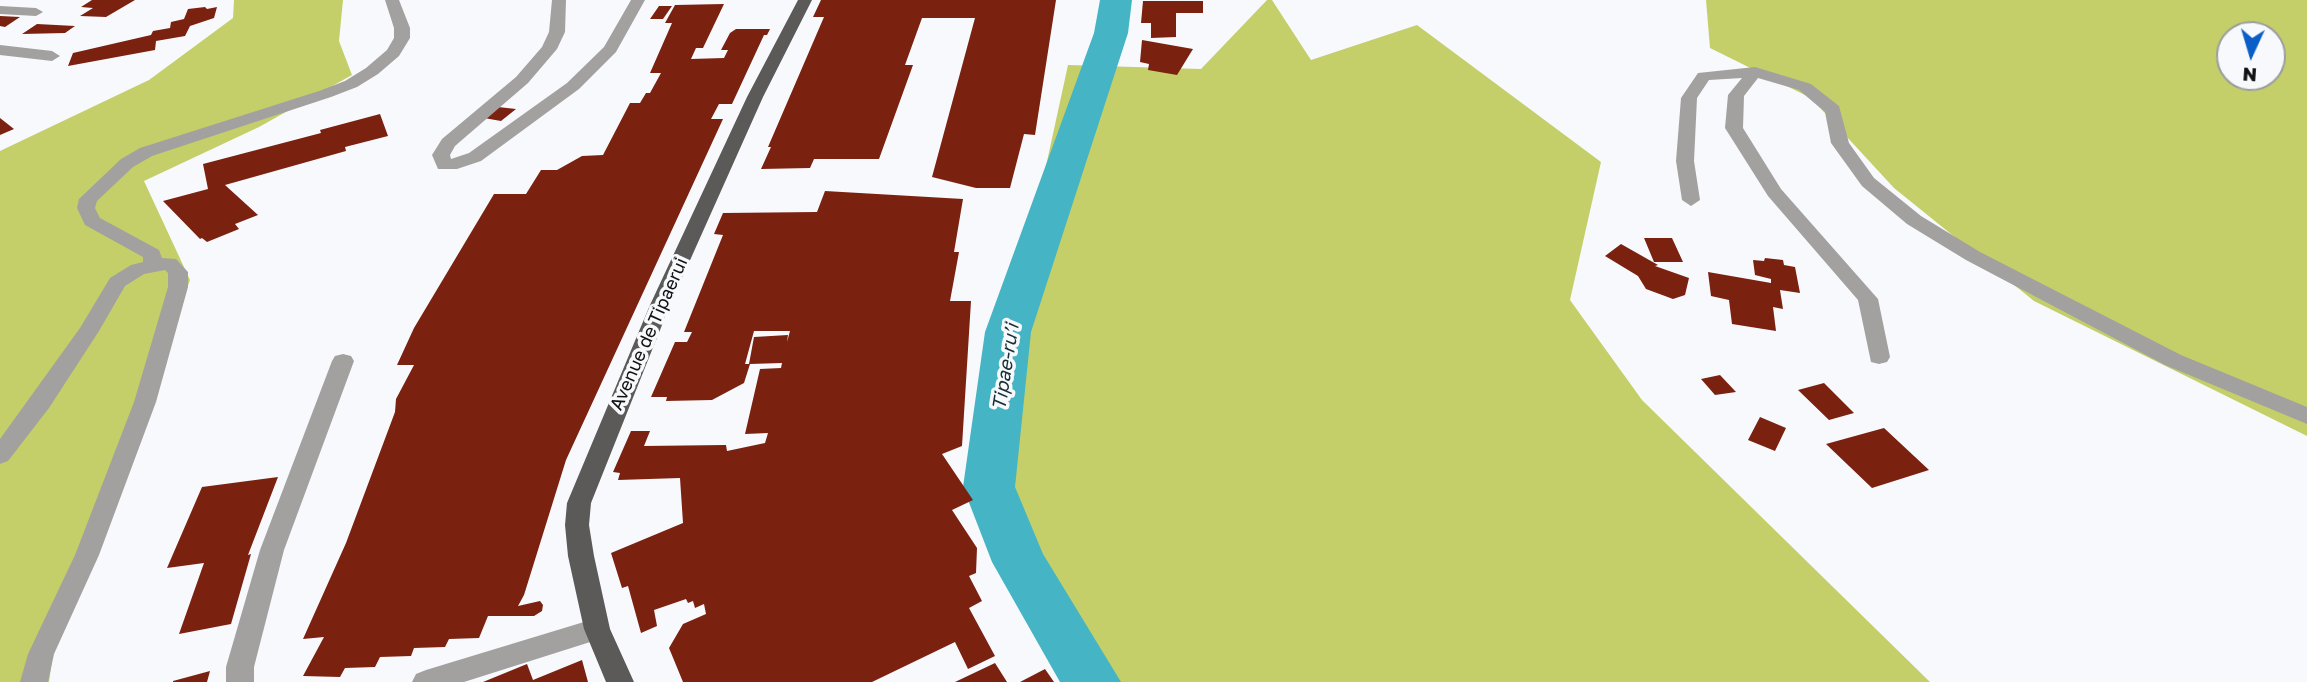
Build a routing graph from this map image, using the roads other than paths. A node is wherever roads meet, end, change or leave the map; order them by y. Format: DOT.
graph roads {
  1 [pos="392,0"];
  2 [pos="559,0"];
  3 [pos="638,0"];
  4 [pos="805,0"];
  5 [pos="0,10"];
  6 [pos="36,12"];
  7 [pos="0,50"];
  8 [pos="52,55"];
  9 [pos="1755,72"];
  10 [pos="1691,200"];
  11 [pos="153,264"];
  12 [pos="1879,357"];
  13 [pos="343,360"];
  14 [pos="2307,416"];
  15 [pos="0,455"];
  16 [pos="597,629"];
  17 [pos="34,682"];
  18 [pos="240,682"];
  19 [pos="426,682"];
  20 [pos="620,682"];
  1 -- 11 [label="street"];
  2 -- 3 [label="street"];
  4 -- 16 [label="main road, Avenue de Tipaerui"];
  5 -- 6 [label="street"];
  7 -- 8 [label="street"];
  9 -- 10 [label="street"];
  9 -- 12 [label="street"];
  9 -- 14 [label="street"];
  11 -- 15 [label="street"];
  11 -- 17 [label="street"];
  13 -- 18 [label="street"];
  16 -- 19 [label="street"];
  16 -- 20 [label="main road, Avenue de Tipaerui"];
}
